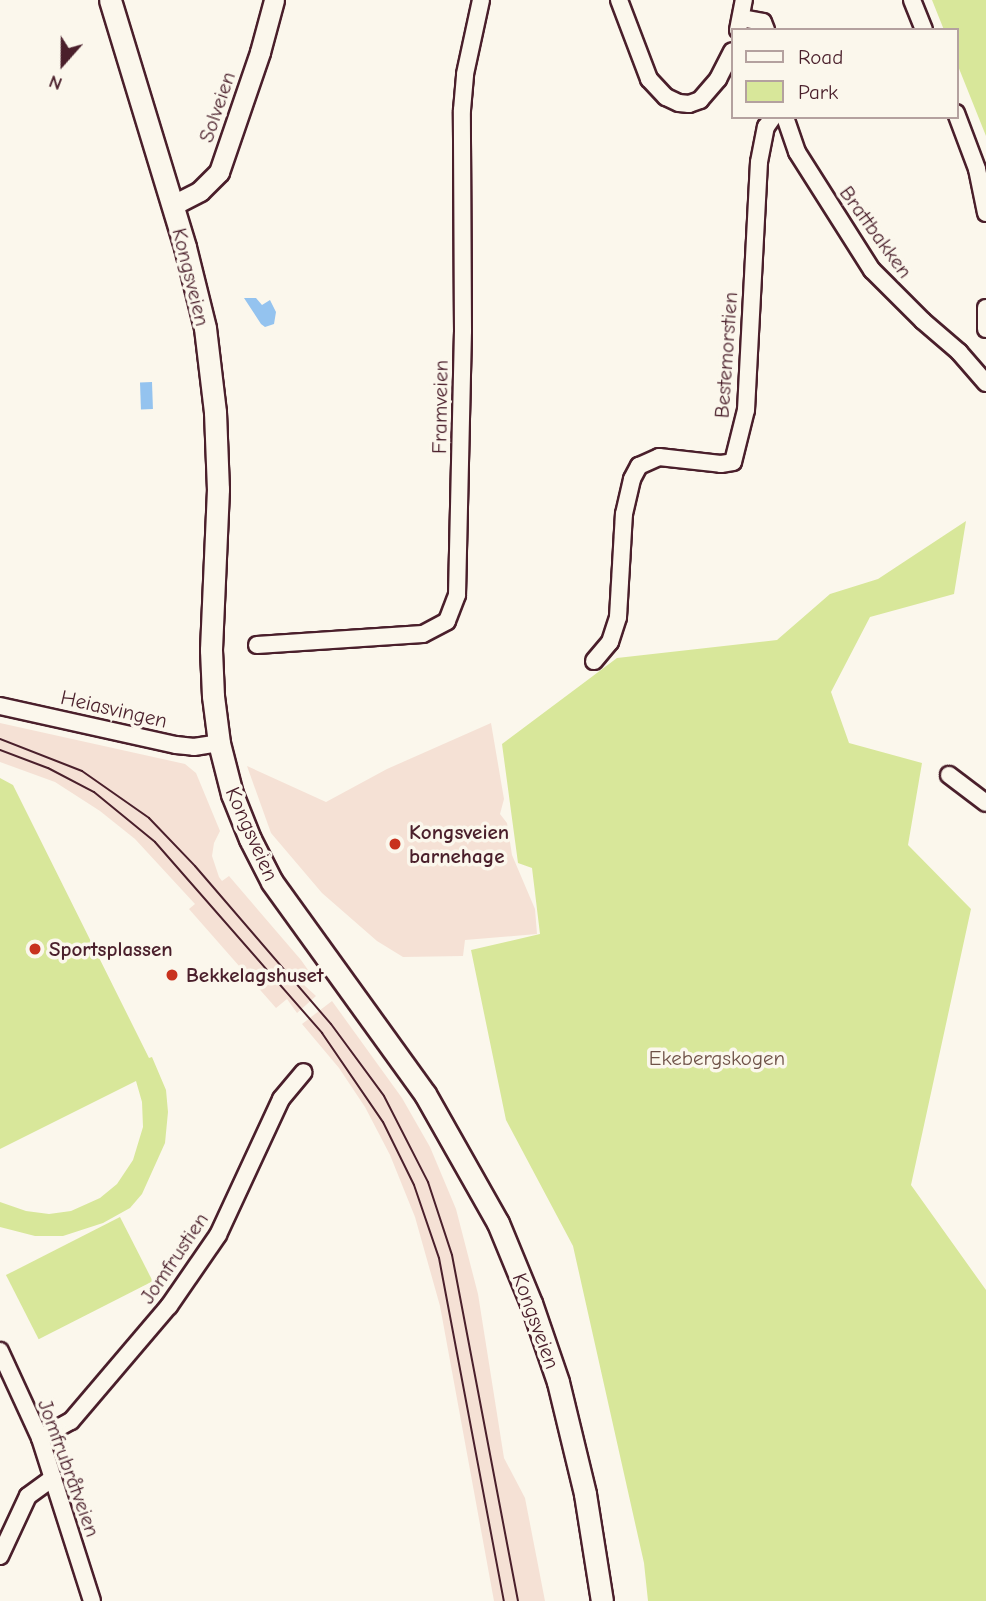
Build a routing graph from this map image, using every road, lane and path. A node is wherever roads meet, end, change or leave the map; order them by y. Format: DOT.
graph roads {
  1 [pos="110,0"];
  2 [pos="274,0"];
  3 [pos="481,0"];
  4 [pos="619,0"];
  5 [pos="744,0"];
  6 [pos="912,0"];
  7 [pos="740,24"];
  8 [pos="765,28"];
  9 [pos="923,28"];
  10 [pos="730,55"];
  11 [pos="958,118"];
  12 [pos="772,119"];
  13 [pos="786,119"];
  14 [pos="173,205"];
  15 [pos="986,213"];
  16 [pos="986,308"];
  17 [pos="986,329"];
  18 [pos="986,383"];
  19 [pos="257,645"];
  20 [pos="594,661"];
  21 [pos="0,706"];
  22 [pos="219,743"];
  23 [pos="949,775"];
  24 [pos="986,803"];
  25 [pos="304,1072"];
  26 [pos="0,1352"];
  27 [pos="40,1438"];
  28 [pos="53,1478"];
  29 [pos="0,1556"];
  30 [pos="92,1601"];
  31 [pos="602,1601"];
  1 -- 14 [label="main road, Kongsveien"];
  2 -- 14 [label="street, Solveien"];
  3 -- 19 [label="street, Framveien"];
  4 -- 10 [label="street"];
  5 -- 7 [label="street"];
  6 -- 9 [label="street"];
  7 -- 8 [label="street"];
  11 -- 15 [label="street"];
  12 -- 20 [label="street, Bestemorstien"];
  13 -- 18 [label="street, Brattbakken"];
  14 -- 22 [label="main road, Kongsveien"];
  16 -- 17 [label="street"];
  21 -- 22 [label="street, Heiasvingen"];
  22 -- 31 [label="main road, Kongsveien"];
  23 -- 24 [label="street"];
  25 -- 27 [label="street, Jomfrustien"];
  26 -- 27 [label="street, Jomfrubråtveien"];
  27 -- 28 [label="street, Jomfrubråtveien"];
  28 -- 29 [label="street"];
  28 -- 30 [label="street, Jomfrubråtveien"];
}
